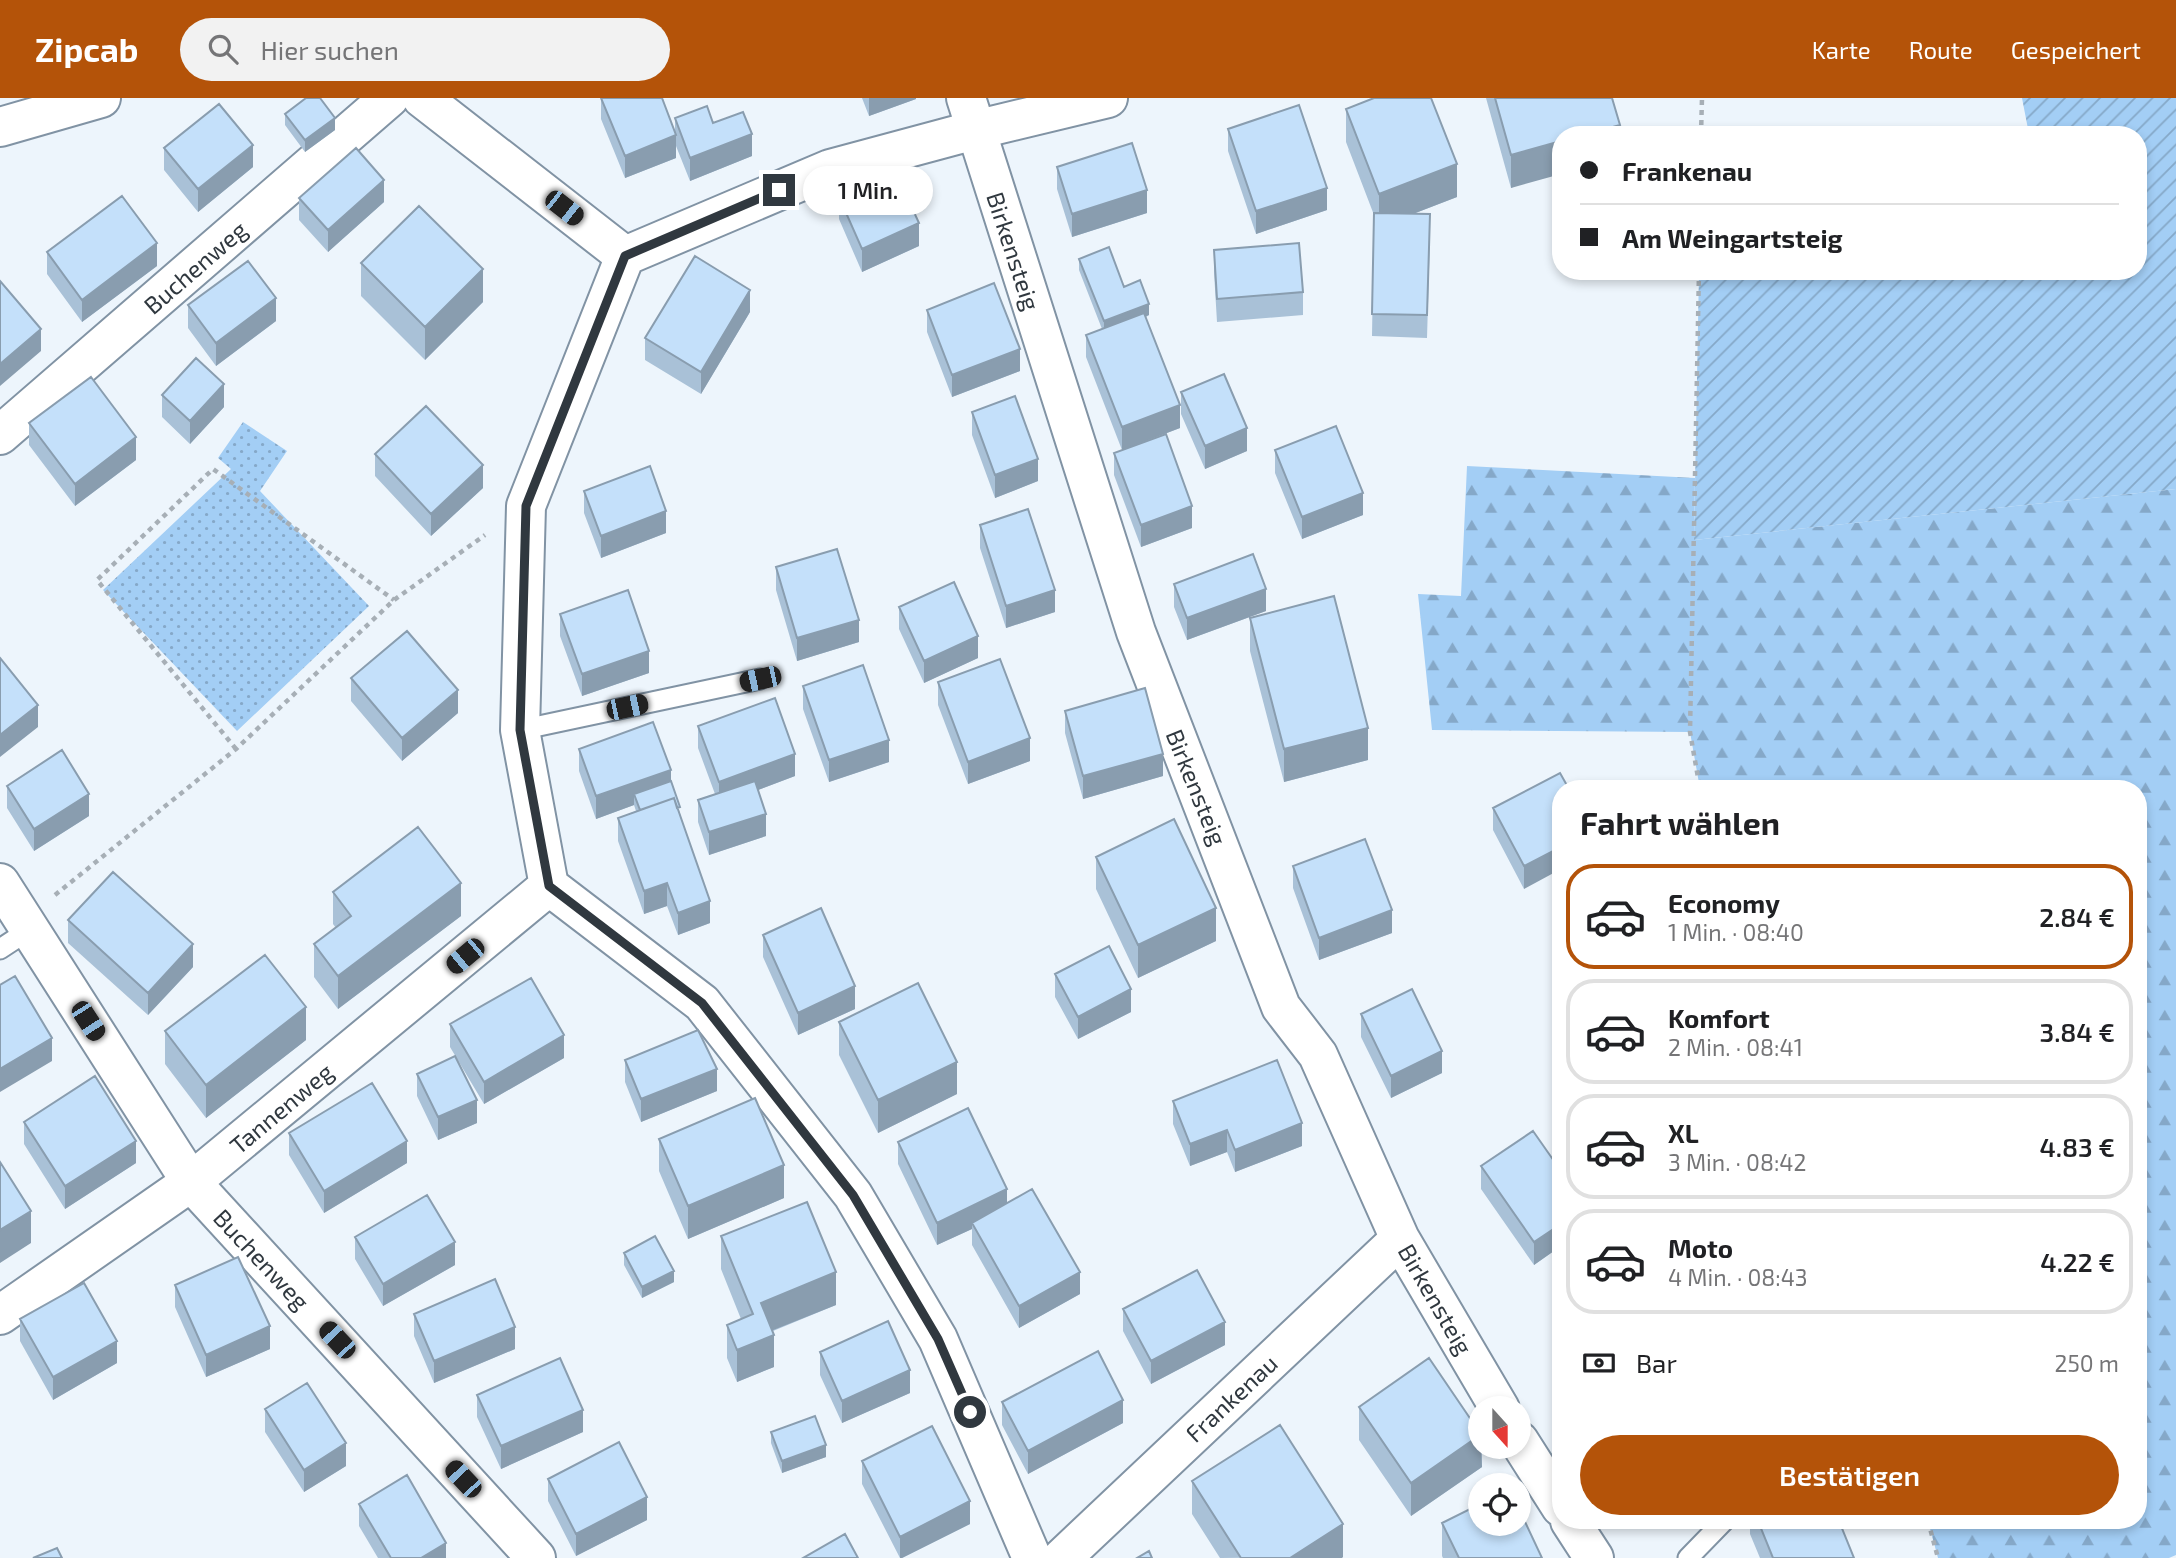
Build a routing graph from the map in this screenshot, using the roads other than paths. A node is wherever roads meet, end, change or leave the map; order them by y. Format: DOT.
graph roads {
  1 [pos="101,98"];
  2 [pos="389,98"];
  3 [pos="422,98"];
  4 [pos="1108,98"];
  5 [pos="971,114"];
  6 [pos="0,127"];
  7 [pos="625,256"];
  8 [pos="0,435"];
  9 [pos="760,679"];
  10 [pos="520,730"];
  11 [pos="0,883"];
  12 [pos="549,886"];
  13 [pos="15,939"];
  14 [pos="191,1182"];
  15 [pos="1401,1239"];
  16 [pos="0,1315"];
  17 [pos="1492,1396"];
  18 [pos="1531,1460"];
  19 [pos="1552,1493"];
  20 [pos="1575,1529"];
  21 [pos="1716,1529"];
  22 [pos="536,1558"];
  23 [pos="1032,1558"];
  24 [pos="1062,1558"];
  25 [pos="1594,1558"];
  26 [pos="1688,1558"];
  1 -- 6 [label="street"];
  2 -- 8 [label="street, Buchenweg"];
  3 -- 7 [label="street"];
  4 -- 5 [label="street"];
  5 -- 7 [label="street"];
  5 -- 15 [label="street, Birkensteig"];
  7 -- 10 [label="street"];
  9 -- 10 [label="lane"];
  10 -- 12 [label="street"];
  11 -- 13 [label="street, Buchenweg"];
  12 -- 14 [label="street, Tannenweg"];
  12 -- 23 [label="street"];
  13 -- 14 [label="street, Buchenweg"];
  14 -- 16 [label="street, Tannenweg"];
  14 -- 22 [label="street, Buchenweg"];
  15 -- 17 [label="street, Birkensteig"];
  15 -- 24 [label="street, Frankenau"];
  18 -- 19 [label="street"];
  20 -- 25 [label="street"];
  21 -- 26 [label="lane"];
}
